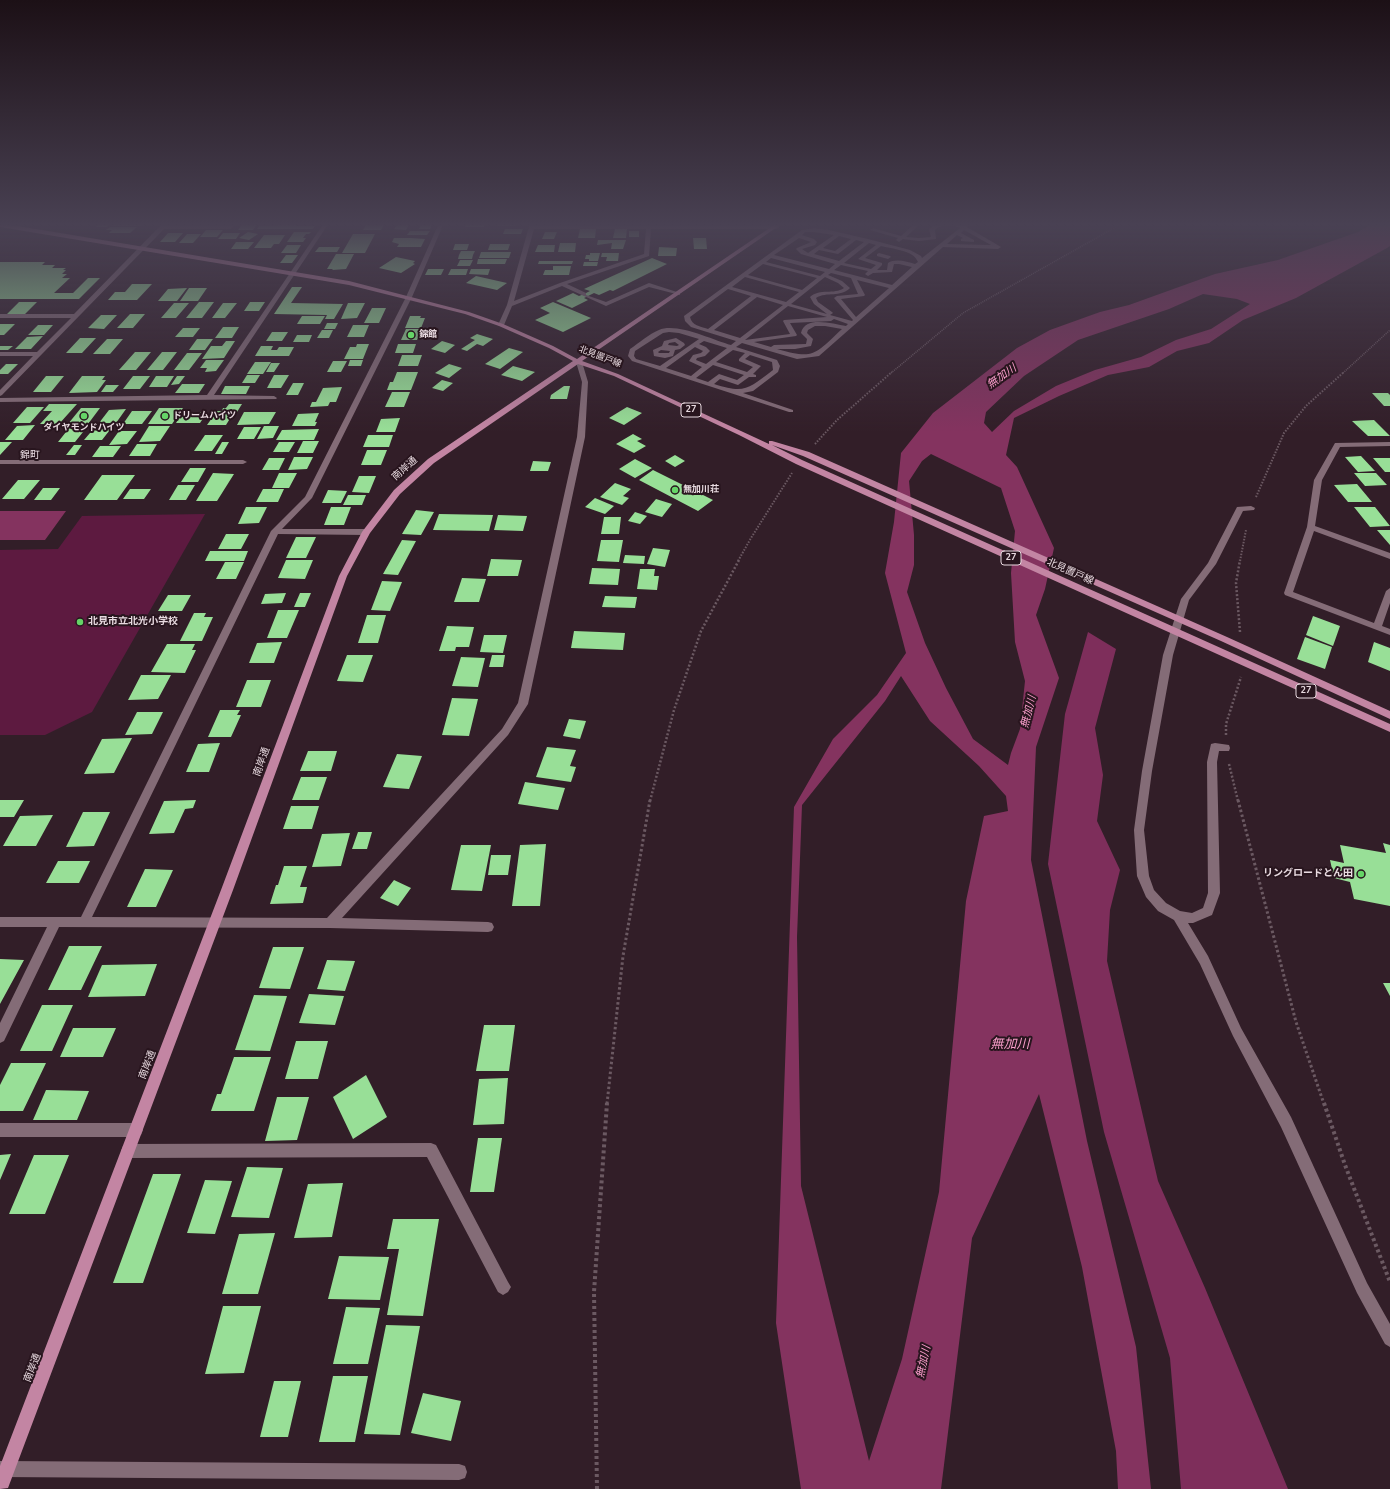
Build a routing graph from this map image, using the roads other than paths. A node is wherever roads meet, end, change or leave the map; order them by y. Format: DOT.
graph roads {
  1 [pos="97,292"];
  2 [pos="281,292"];
  3 [pos="390,292"];
  4 [pos="411,292"];
  5 [pos="514,292"];
  6 [pos="541,292"];
  7 [pos="581,292"];
  8 [pos="632,292"];
  9 [pos="673,292"];
  10 [pos="719,292"];
  11 [pos="747,292"];
  12 [pos="804,292"];
  13 [pos="842,292"];
  14 [pos="861,292"];
  15 [pos="887,292"];
  16 [pos="678,294"];
  17 [pos="756,295"];
  18 [pos="409,297"];
  19 [pos="788,304"];
  20 [pos="510,305"];
  21 [pos="0,316"];
  22 [pos="75,316"];
  23 [pos="839,319"];
  24 [pos="854,321"];
  25 [pos="502,325"];
  26 [pos="847,328"];
  27 [pos="708,331"];
  28 [pos="652,337"];
  29 [pos="704,338"];
  30 [pos="744,341"];
  31 [pos="694,345"];
  32 [pos="760,346"];
  33 [pos="732,347"];
  34 [pos="749,353"];
  35 [pos="0,354"];
  36 [pos="38,354"];
  37 [pos="579,362"];
  38 [pos="647,364"];
  39 [pos="710,365"];
  40 [pos="660,369"];
  41 [pos="749,374"];
  42 [pos="691,379"];
  43 [pos="766,379"];
  44 [pos="708,384"];
  45 [pos="733,392"];
  46 [pos="0,394"];
  47 [pos="209,397"];
  48 [pos="274,398"];
  49 [pos="0,400"];
  50 [pos="791,411"];
  51 [pos="742,433"];
  52 [pos="1390,444"];
  53 [pos="0,462"];
  54 [pos="243,462"];
  55 [pos="1251,508"];
  56 [pos="1311,526"];
  57 [pos="275,531"];
  58 [pos="366,532"];
  59 [pos="1390,556"];
  60 [pos="1390,591"];
  61 [pos="1377,627"];
  62 [pos="1390,632"];
  63 [pos="1390,715"];
  64 [pos="1390,728"];
  65 [pos="1225,748"];
  66 [pos="1178,916"];
  67 [pos="0,922"];
  68 [pos="84,922"];
  69 [pos="214,922"];
  70 [pos="56,923"];
  71 [pos="330,923"];
  72 [pos="488,927"];
  73 [pos="0,1037"];
  74 [pos="0,1130"];
  75 [pos="136,1130"];
  76 [pos="128,1151"];
  77 [pos="503,1287"];
  78 [pos="1390,1339"];
  79 [pos="4,1469"];
  80 [pos="459,1472"];
  81 [pos="0,1488"];
  1 -- 22 [label="street"];
  2 -- 47 [label="street"];
  3 -- 18 [label="main road, 北見置戸線 / 27"];
  4 -- 18 [label="street"];
  5 -- 20 [label="street"];
  6 -- 20 [label="street"];
  7 -- 8 [label="street"];
  9 -- 16 [label="street"];
  10 -- 27 [label="street"];
  11 -- 17 [label="street"];
  12 -- 19 [label="street"];
  13 -- 23 [label="street"];
  14 -- 24 [label="street"];
  15 -- 24 [label="street"];
  16 -- 37 [label="main road, 南岸通"];
  17 -- 19 [label="street"];
  17 -- 27 [label="street"];
  18 -- 25 [label="main road, 北見置戸線 / 27"];
  18 -- 57 [label="street"];
  19 -- 23 [label="street"];
  19 -- 30 [label="street"];
  20 -- 25 [label="street"];
  21 -- 22 [label="street"];
  22 -- 36 [label="street"];
  23 -- 24 [label="street"];
  23 -- 30 [label="street"];
  24 -- 26 [label="street"];
  25 -- 37 [label="main road, 北見置戸線 / 27"];
  26 -- 32 [label="street"];
  26 -- 32 [label="street"];
  27 -- 30 [label="street"];
  28 -- 29 [label="street"];
  28 -- 38 [label="street"];
  28 -- 38 [label="street"];
  29 -- 31 [label="street"];
  29 -- 33 [label="street"];
  30 -- 32 [label="street"];
  30 -- 33 [label="street"];
  31 -- 39 [label="street"];
  31 -- 40 [label="street"];
  33 -- 34 [label="street"];
  33 -- 39 [label="street"];
  34 -- 41 [label="street"];
  34 -- 43 [label="street"];
  35 -- 36 [label="street"];
  36 -- 46 [label="street"];
  37 -- 51 [label="main road, 北見置戸線 / 27"];
  37 -- 58 [label="main road, 南岸通"];
  37 -- 71 [label="street"];
  38 -- 40 [label="street"];
  39 -- 41 [label="street"];
  39 -- 42 [label="street"];
  40 -- 42 [label="street"];
  41 -- 43 [label="street"];
  41 -- 44 [label="street"];
  42 -- 44 [label="street"];
  43 -- 45 [label="street"];
  44 -- 45 [label="street"];
  45 -- 50 [label="street"];
  47 -- 48 [label="street"];
  47 -- 49 [label="street"];
  51 -- 63 [label="main road, 北見置戸線 / 27"];
  51 -- 64 [label="main road, 北見置戸線 / 27"];
  52 -- 56 [label="street"];
  53 -- 54 [label="street"];
  55 -- 66 [label="street"];
  56 -- 59 [label="street"];
  56 -- 61 [label="street"];
  57 -- 58 [label="street"];
  57 -- 68 [label="street"];
  58 -- 69 [label="main road, 南岸通"];
  60 -- 61 [label="street"];
  61 -- 62 [label="street"];
  65 -- 66 [label="street"];
  66 -- 78 [label="street"];
  67 -- 70 [label="street"];
  68 -- 69 [label="street"];
  68 -- 70 [label="street"];
  69 -- 71 [label="street"];
  69 -- 75 [label="main road, 南岸通"];
  70 -- 73 [label="street"];
  71 -- 72 [label="street"];
  74 -- 75 [label="street"];
  75 -- 76 [label="main road, 南岸通"];
  76 -- 77 [label="street"];
  76 -- 79 [label="main road, 南岸通"];
  79 -- 80 [label="street"];
  79 -- 81 [label="main road, 南岸通"];
}
